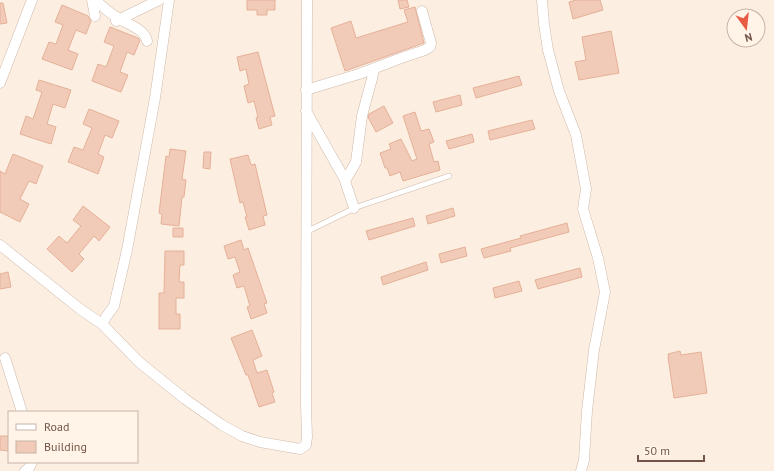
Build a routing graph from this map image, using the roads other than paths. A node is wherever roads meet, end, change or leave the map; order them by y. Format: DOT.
graph roads {
  1 [pos="32,0"];
  2 [pos="92,0"];
  3 [pos="96,0"];
  4 [pos="159,0"];
  5 [pos="169,0"];
  6 [pos="306,0"];
  7 [pos="542,0"];
  8 [pos="422,11"];
  9 [pos="95,16"];
  10 [pos="116,21"];
  11 [pos="147,40"];
  12 [pos="374,68"];
  13 [pos="0,83"];
  14 [pos="306,90"];
  15 [pos="306,111"];
  16 [pos="449,176"];
  17 [pos="345,181"];
  18 [pos="354,208"];
  19 [pos="306,232"];
  20 [pos="0,245"];
  21 [pos="102,324"];
  22 [pos="5,358"];
  23 [pos="22,411"];
  24 [pos="31,463"];
  25 [pos="25,471"];
  26 [pos="582,471"];
  1 -- 13 [label="street"];
  2 -- 9 [label="street"];
  3 -- 10 [label="street"];
  4 -- 10 [label="street"];
  5 -- 21 [label="street"];
  6 -- 14 [label="street"];
  7 -- 26 [label="street"];
  8 -- 12 [label="street"];
  10 -- 11 [label="street"];
  12 -- 14 [label="street"];
  12 -- 17 [label="street"];
  14 -- 15 [label="street"];
  15 -- 17 [label="street"];
  15 -- 19 [label="street"];
  16 -- 18 [label="lane"];
  17 -- 18 [label="street"];
  18 -- 19 [label="lane"];
  19 -- 21 [label="street"];
  20 -- 21 [label="street"];
  22 -- 23 [label="street"];
  24 -- 25 [label="street"];
}
